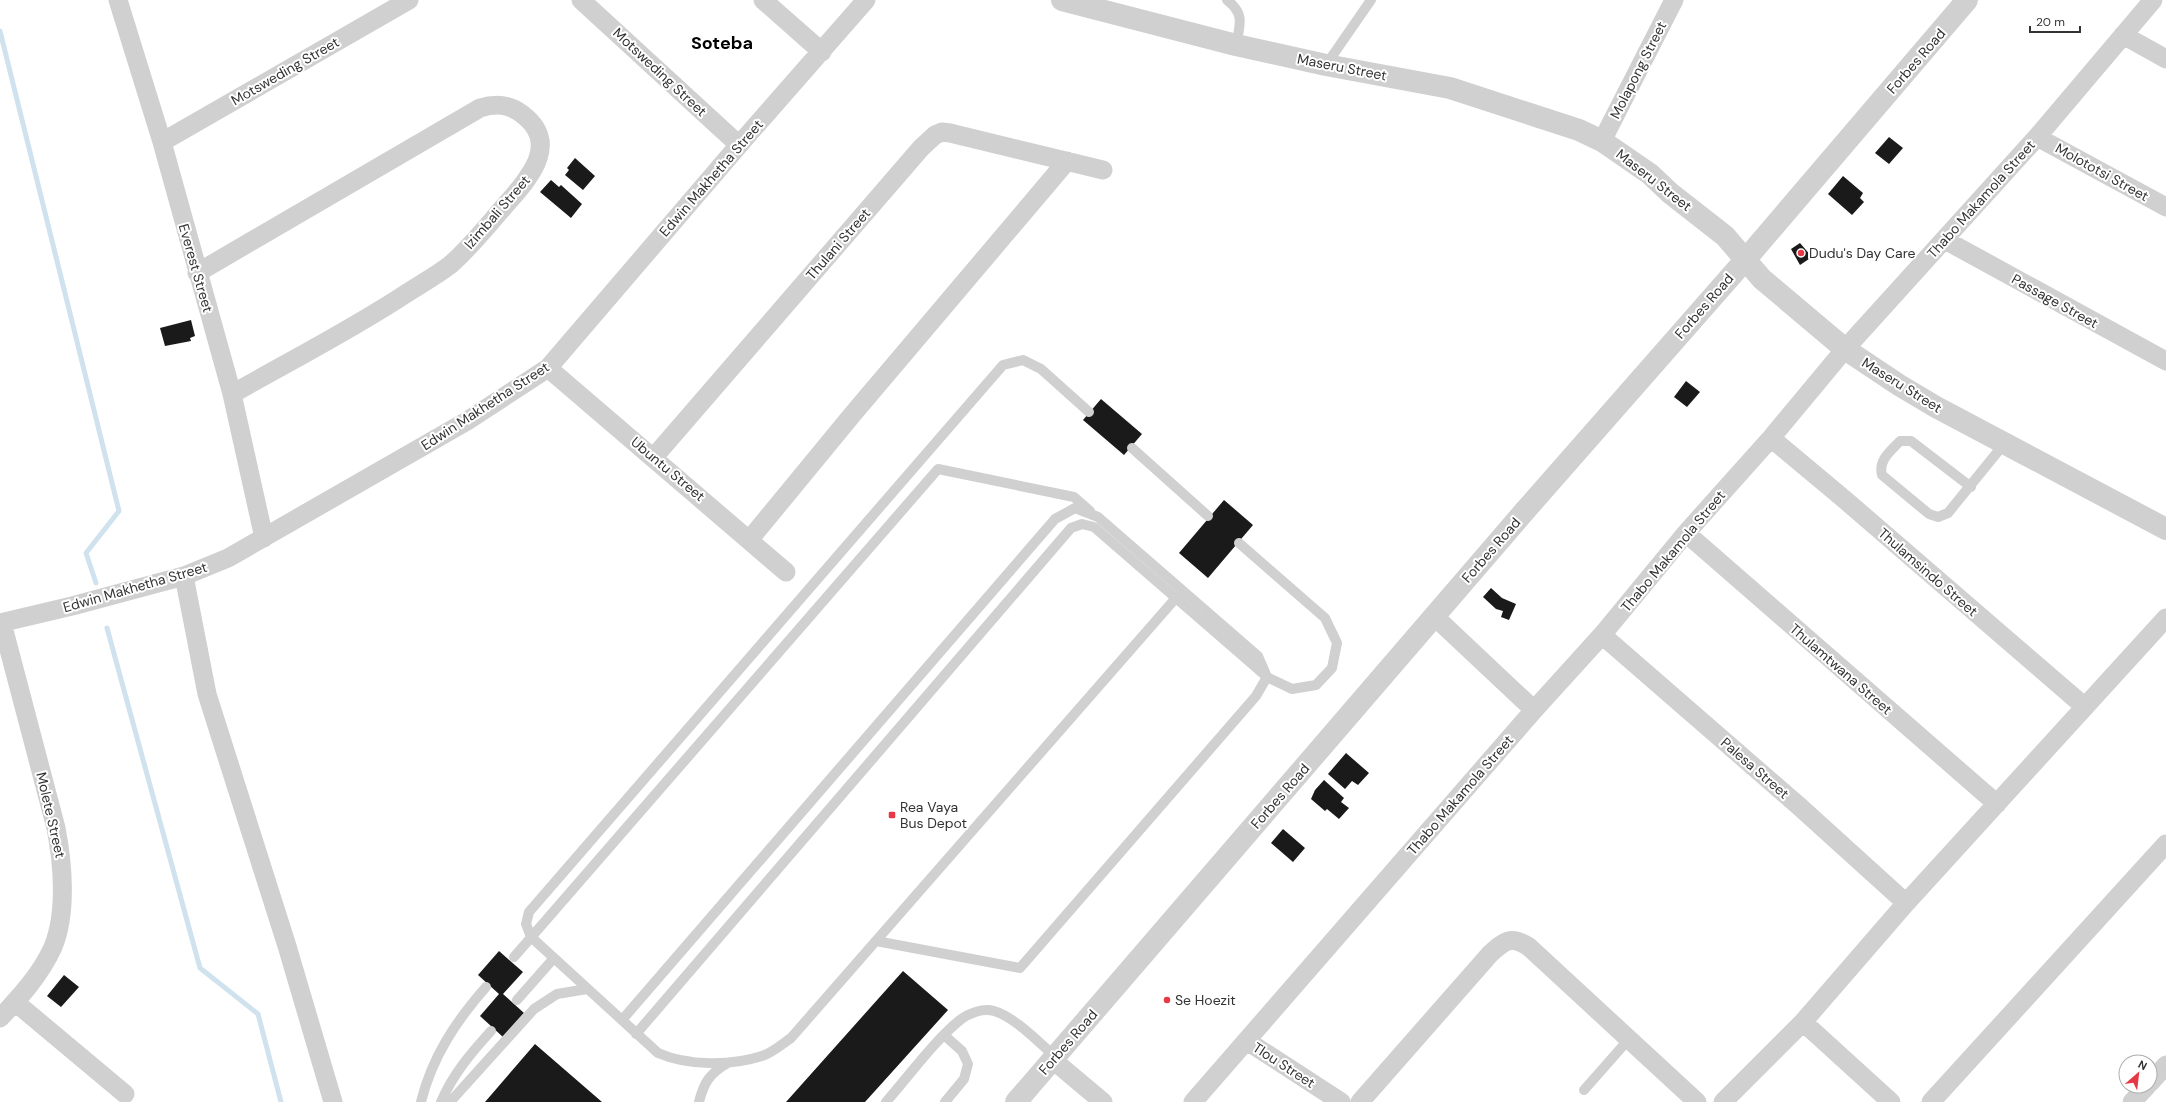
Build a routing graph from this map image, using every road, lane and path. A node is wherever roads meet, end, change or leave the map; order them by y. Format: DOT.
graph roads {
  1 [pos="118,0"];
  2 [pos="409,0"];
  3 [pos="581,0"];
  4 [pos="763,0"];
  5 [pos="866,0"];
  6 [pos="1062,0"];
  7 [pos="1227,0"];
  8 [pos="1371,0"];
  9 [pos="1674,0"];
  10 [pos="1967,0"];
  11 [pos="2153,0"];
  12 [pos="2123,35"];
  13 [pos="1236,45"];
  14 [pos="822,52"];
  15 [pos="2166,59"];
  16 [pos="1326,65"];
  17 [pos="2037,137"];
  18 [pos="1602,141"];
  19 [pos="162,142"];
  20 [pos="739,145"];
  21 [pos="1067,161"];
  22 [pos="1103,170"];
  23 [pos="2166,207"];
  24 [pos="1945,240"];
  25 [pos="1746,259"];
  26 [pos="197,273"];
  27 [pos="1845,349"];
  28 [pos="2166,361"];
  29 [pos="548,368"];
  30 [pos="232,394"];
  31 [pos="1089,412"];
  32 [pos="1770,438"];
  33 [pos="2004,444"];
  34 [pos="1132,448"];
  35 [pos="654,457"];
  36 [pos="1971,487"];
  37 [pos="1208,516"];
  38 [pos="1098,517"];
  39 [pos="2166,529"];
  40 [pos="1686,533"];
  41 [pos="264,538"];
  42 [pos="750,539"];
  43 [pos="1240,543"];
  44 [pos="786,572"];
  45 [pos="184,576"];
  46 [pos="1179,595"];
  47 [pos="1434,616"];
  48 [pos="2166,618"];
  49 [pos="1,623"];
  50 [pos="1602,635"];
  51 [pos="1267,678"];
  52 [pos="2085,707"];
  53 [pos="1534,710"];
  54 [pos="1997,804"];
  55 [pos="2166,844"];
  56 [pos="1906,903"];
  57 [pos="532,937"];
  58 [pos="876,942"];
  59 [pos="514,957"];
  60 [pos="554,958"];
  61 [pos="486,987"];
  62 [pos="587,989"];
  63 [pos="517,1000"];
  64 [pos="15,1002"];
  65 [pos="0,1018"];
  66 [pos="622,1020"];
  67 [pos="1803,1022"];
  68 [pos="491,1031"];
  69 [pos="636,1034"];
  70 [pos="944,1035"];
  71 [pos="1628,1039"];
  72 [pos="1247,1041"];
  73 [pos="1054,1058"];
  74 [pos="732,1061"];
  75 [pos="2166,1065"];
  76 [pos="2158,1074"];
  77 [pos="1584,1090"];
  78 [pos="125,1094"];
  79 [pos="2140,1094"];
  80 [pos="333,1102"];
  81 [pos="421,1102"];
  82 [pos="441,1102"];
  83 [pos="450,1102"];
  84 [pos="699,1102"];
  85 [pos="886,1102"];
  86 [pos="945,1102"];
  87 [pos="1016,1102"];
  88 [pos="1103,1102"];
  89 [pos="1193,1102"];
  90 [pos="1340,1102"];
  91 [pos="1360,1102"];
  92 [pos="1697,1102"];
  93 [pos="1723,1102"];
  94 [pos="1891,1102"];
  95 [pos="1931,1102"];
  96 [pos="2132,1102"];
  1 -- 19 [label="street, Everest Street"];
  2 -- 19 [label="street, Motsweding Street"];
  3 -- 20 [label="street, Motsweding Street"];
  4 -- 14 [label="street"];
  5 -- 14 [label="street, Edwin Makhetha Street"];
  6 -- 13 [label="street, Maseru Street"];
  7 -- 13 [label="lane"];
  8 -- 16 [label="lane"];
  9 -- 18 [label="street, Molapong Street"];
  10 -- 25 [label="street, Forbes Road"];
  11 -- 12 [label="street, Thabo Makamola Street"];
  12 -- 15 [label="street"];
  12 -- 17 [label="street, Thabo Makamola Street"];
  13 -- 16 [label="street, Maseru Street"];
  14 -- 20 [label="street, Edwin Makhetha Street"];
  16 -- 18 [label="street, Maseru Street"];
  17 -- 23 [label="street, Molototsi Street"];
  17 -- 24 [label="street, Thabo Makamola Street"];
  18 -- 25 [label="street, Maseru Street"];
  19 -- 26 [label="street, Everest Street"];
  20 -- 29 [label="street, Edwin Makhetha Street"];
  21 -- 22 [label="street, Thulani Street"];
  21 -- 35 [label="street, Thulani Street"];
  21 -- 42 [label="street"];
  24 -- 27 [label="street, Thabo Makamola Street"];
  24 -- 28 [label="street, Passage Street"];
  25 -- 27 [label="street, Maseru Street"];
  25 -- 47 [label="street, Forbes Road"];
  26 -- 30 [label="street, Everest Street"];
  26 -- 30 [label="street, Izimbali Street"];
  27 -- 32 [label="street, Thabo Makamola Street"];
  27 -- 33 [label="street, Maseru Street"];
  29 -- 35 [label="street, Ubuntu Street"];
  29 -- 41 [label="street, Edwin Makhetha Street"];
  30 -- 41 [label="street, Everest Street"];
  31 -- 57 [label="lane"];
  32 -- 40 [label="street, Thabo Makamola Street"];
  32 -- 52 [label="street, Thulamsindo Street"];
  33 -- 36 [label="lane"];
  33 -- 39 [label="street, Maseru Street"];
  34 -- 37 [label="lane"];
  35 -- 42 [label="street, Ubuntu Street"];
  36 -- 36 [label="lane"];
  38 -- 46 [label="lane"];
  38 -- 57 [label="lane"];
  38 -- 66 [label="lane"];
  40 -- 50 [label="street, Thabo Makamola Street"];
  40 -- 54 [label="street, Thulamtwana Street"];
  41 -- 45 [label="street, Edwin Makhetha Street"];
  42 -- 44 [label="street, Ubuntu Street"];
  43 -- 51 [label="lane"];
  45 -- 49 [label="street, Edwin Makhetha Street"];
  45 -- 80 [label="street"];
  46 -- 51 [label="lane"];
  46 -- 58 [label="lane"];
  46 -- 69 [label="lane"];
  47 -- 53 [label="street"];
  47 -- 73 [label="street, Forbes Road"];
  48 -- 52 [label="street"];
  49 -- 64 [label="street, Molete Street"];
  50 -- 53 [label="street, Thabo Makamola Street"];
  50 -- 56 [label="street, Palesa Street"];
  51 -- 58 [label="lane"];
  52 -- 54 [label="street"];
  53 -- 72 [label="street, Thabo Makamola Street"];
  54 -- 56 [label="street"];
  55 -- 95 [label="street"];
  56 -- 67 [label="street"];
  57 -- 59 [label="lane"];
  57 -- 60 [label="lane"];
  58 -- 74 [label="lane"];
  60 -- 62 [label="lane"];
  60 -- 63 [label="lane"];
  61 -- 81 [label="lane"];
  62 -- 66 [label="lane"];
  62 -- 83 [label="lane"];
  64 -- 65 [label="street, Molete Street"];
  64 -- 78 [label="street"];
  66 -- 69 [label="lane"];
  67 -- 93 [label="street"];
  67 -- 94 [label="street"];
  68 -- 82 [label="lane"];
  69 -- 74 [label="lane"];
  70 -- 73 [label="lane"];
  70 -- 85 [label="lane"];
  70 -- 86 [label="lane"];
  71 -- 77 [label="lane"];
  71 -- 91 [label="street"];
  71 -- 92 [label="street"];
  72 -- 89 [label="street, Thabo Makamola Street"];
  72 -- 90 [label="street, Tlou Street"];
  73 -- 87 [label="street, Forbes Road"];
  73 -- 88 [label="street"];
  74 -- 84 [label="lane"];
  75 -- 76 [label="street"];
  79 -- 96 [label="street"];
}
